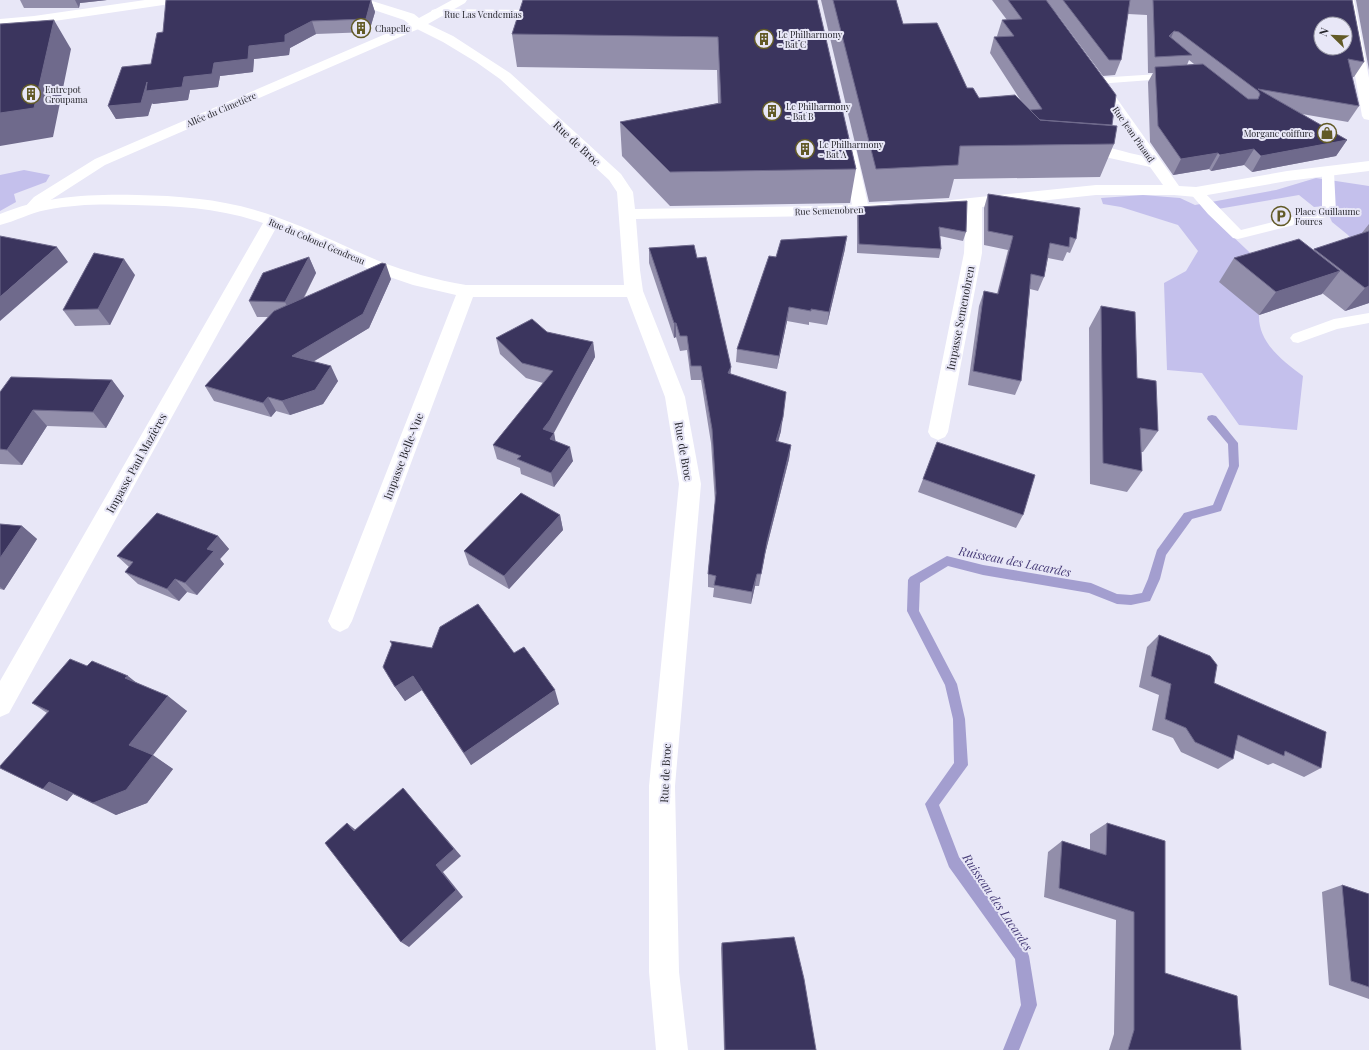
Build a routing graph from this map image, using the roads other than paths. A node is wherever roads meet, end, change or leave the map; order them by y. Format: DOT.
graph roads {
  1 [pos="170,0"];
  2 [pos="357,0"];
  3 [pos="460,0"];
  4 [pos="1348,0"];
  5 [pos="143,2"];
  6 [pos="436,13"];
  7 [pos="563,14"];
  8 [pos="0,23"];
  9 [pos="418,24"];
  10 [pos="1088,69"];
  11 [pos="1189,75"];
  12 [pos="1097,81"];
  13 [pos="1369,116"];
  14 [pos="846,140"];
  15 [pos="1065,149"];
  16 [pos="1156,164"];
  17 [pos="1369,166"];
  18 [pos="1328,172"];
  19 [pos="1174,190"];
  20 [pos="1196,192"];
  21 [pos="974,203"];
  22 [pos="32,208"];
  23 [pos="861,209"];
  24 [pos="627,214"];
  25 [pos="0,220"];
  26 [pos="272,221"];
  27 [pos="466,291"];
  28 [pos="634,291"];
  29 [pos="1369,318"];
  30 [pos="1298,338"];
  31 [pos="938,432"];
  32 [pos="340,622"];
  33 [pos="0,705"];
  34 [pos="672,1050"];
  1 -- 5 [label="street"];
  2 -- 9 [label="street, Rue de Broc"];
  3 -- 6 [label="street, Allée du Cimetière"];
  4 -- 13 [label="street"];
  5 -- 8 [label="street"];
  6 -- 7 [label="street, Rue Las Vendemias"];
  6 -- 9 [label="street, Allée du Cimetière"];
  9 -- 22 [label="street, Allée du Cimetière"];
  9 -- 24 [label="street, Rue de Broc"];
  10 -- 12 [label="street, Rue Jean Pinaud"];
  11 -- 12 [label="lane"];
  12 -- 16 [label="street, Rue Jean Pinaud"];
  14 -- 23 [label="street"];
  15 -- 16 [label="street"];
  16 -- 19 [label="street, Rue Jean Pinaud"];
  17 -- 18 [label="street"];
  18 -- 20 [label="street"];
  18 -- 20 [label="lane"];
  19 -- 20 [label="street"];
  19 -- 21 [label="street, Rue Semenobren"];
  21 -- 23 [label="street, Rue Semenobren"];
  21 -- 31 [label="street, Impasse Semenobren"];
  22 -- 25 [label="street, Rue du Colonel Gendreau"];
  22 -- 26 [label="street, Rue du Colonel Gendreau"];
  23 -- 24 [label="street, Rue Semenobren"];
  24 -- 28 [label="street, Rue de Broc"];
  26 -- 27 [label="street, Rue du Colonel Gendreau"];
  26 -- 33 [label="street, Impasse Paul Mazières"];
  27 -- 28 [label="street, Rue du Colonel Gendreau"];
  27 -- 32 [label="street, Impasse Belle-Vue"];
  28 -- 34 [label="street, Rue de Broc"];
  29 -- 30 [label="lane"];
}
